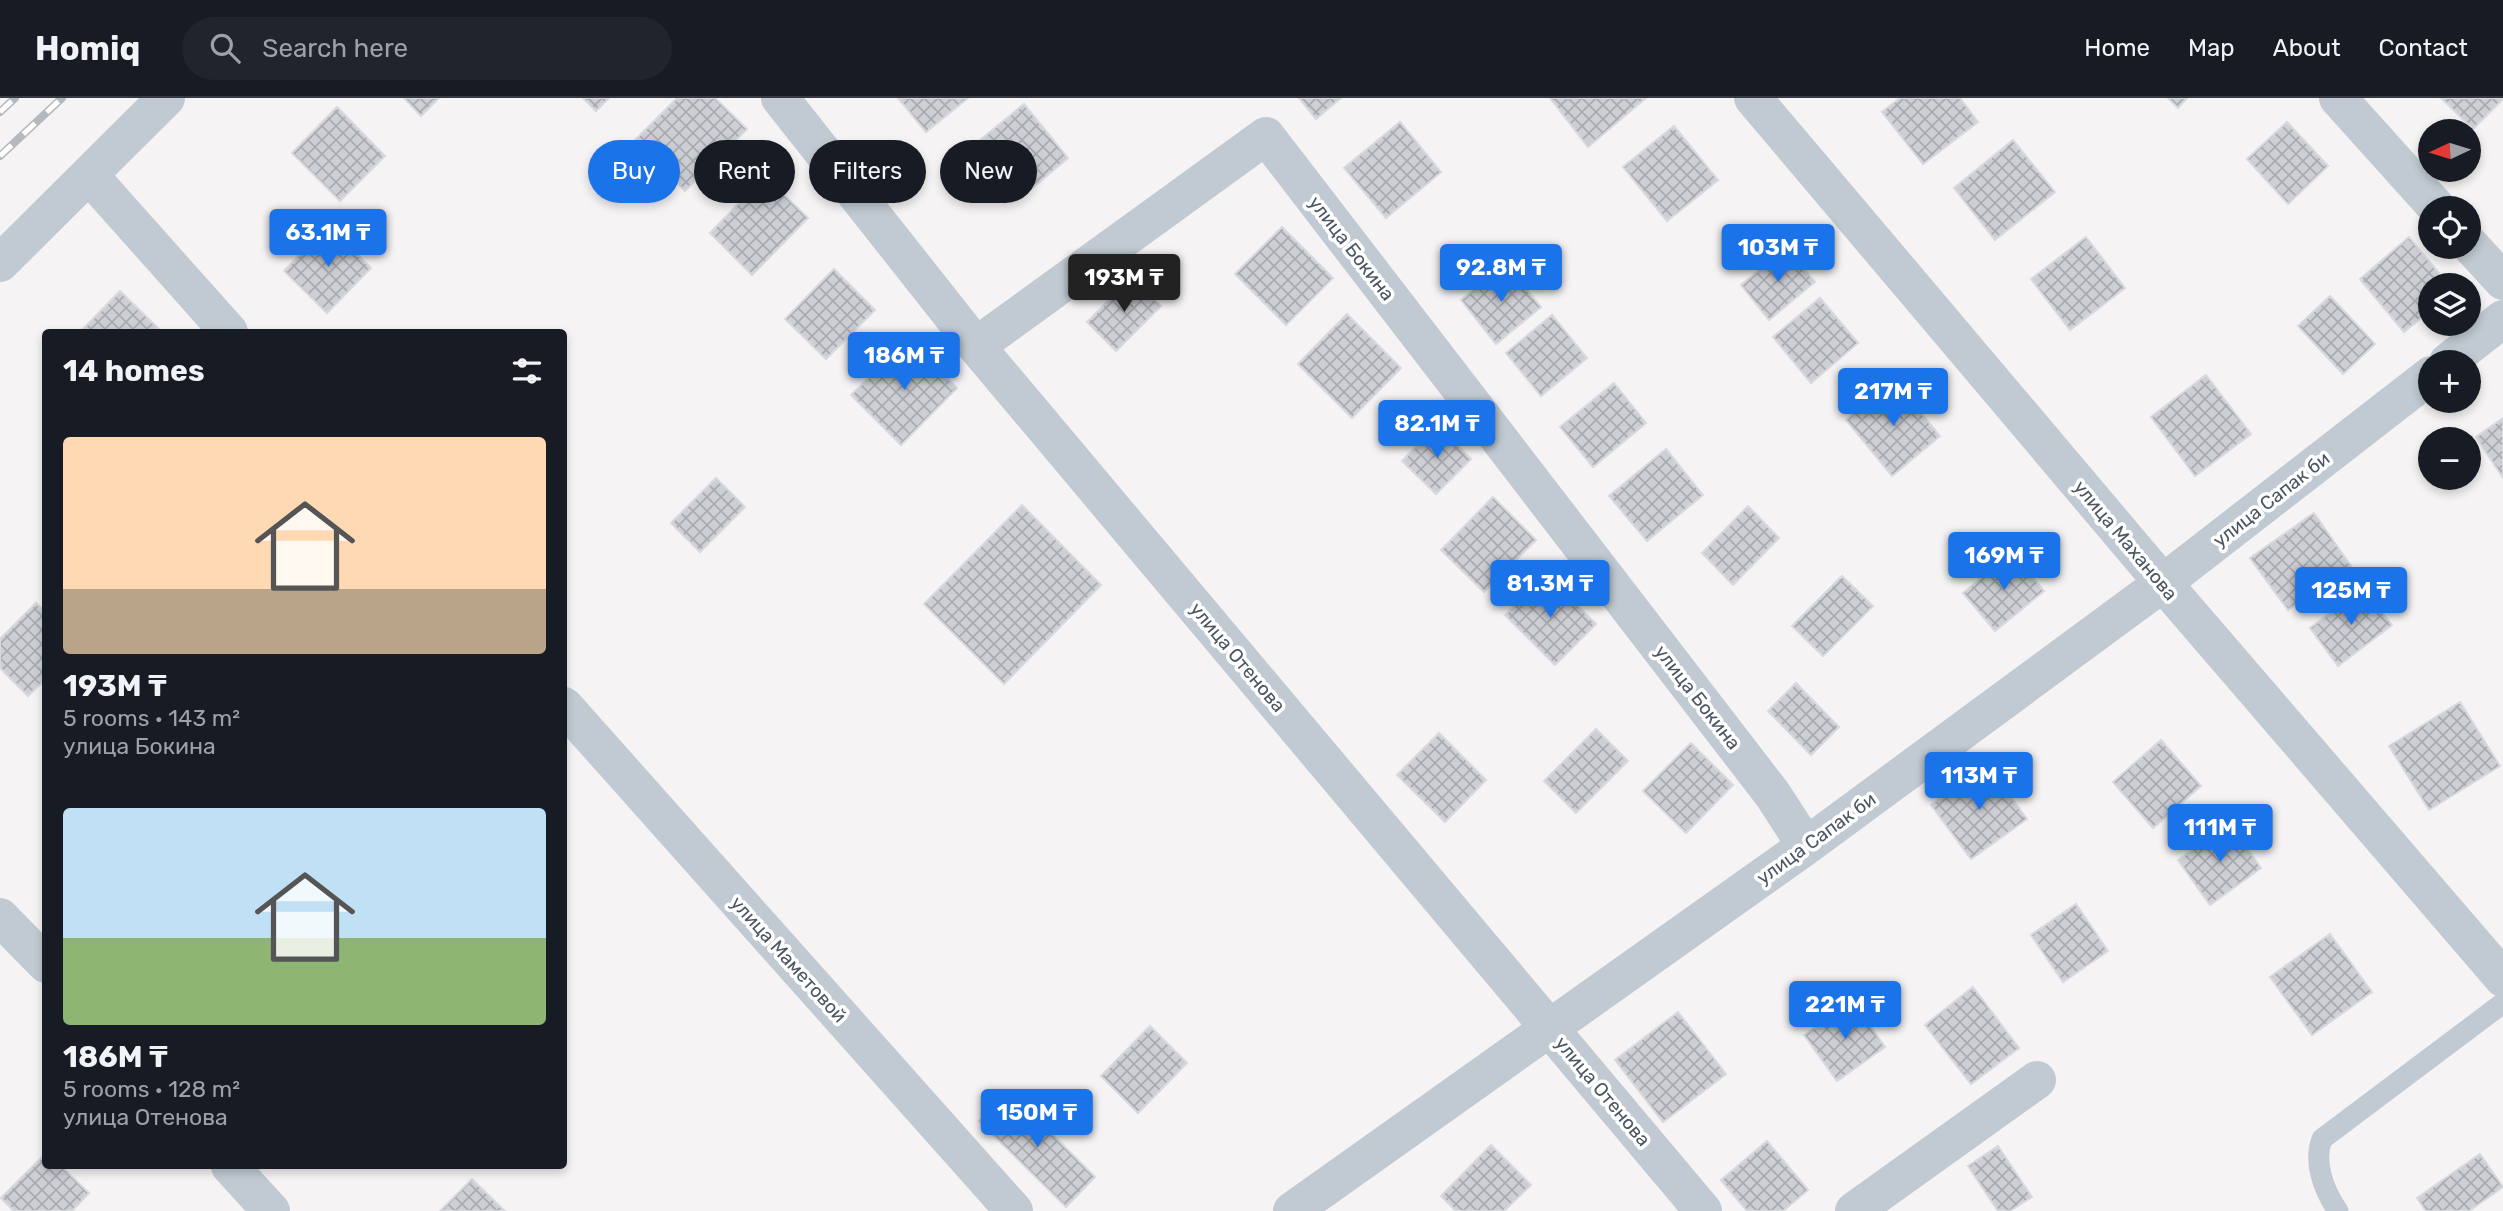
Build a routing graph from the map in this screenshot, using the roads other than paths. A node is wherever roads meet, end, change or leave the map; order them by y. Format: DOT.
graph roads {
  1 [pos="166,98"];
  2 [pos="780,98"];
  3 [pos="1753,98"];
  4 [pos="2338,98"];
  5 [pos="89,175"];
  6 [pos="2426,196"];
  7 [pos="2481,257"];
  8 [pos="0,263"];
  9 [pos="2503,281"];
  10 [pos="2503,319"];
  11 [pos="226,329"];
  12 [pos="976,346"];
  13 [pos="2463,350"];
  14 [pos="2418,385"];
  15 [pos="2163,583"];
  16 [pos="567,709"];
  17 [pos="1806,846"];
  18 [pos="0,916"];
  19 [pos="42,960"];
  20 [pos="2503,978"];
  21 [pos="2503,1003"];
  22 [pos="1551,1029"];
  23 [pos="2037,1080"];
  24 [pos="233,1169"];
  25 [pos="271,1211"];
  26 [pos="1014,1211"];
  27 [pos="1292,1211"];
  28 [pos="1703,1211"];
  29 [pos="1854,1211"];
  30 [pos="2338,1211"];
  1 -- 5 [label="street"];
  2 -- 12 [label="street, улица Отенова"];
  3 -- 15 [label="street, улица Маханова"];
  4 -- 6 [label="street"];
  5 -- 8 [label="street"];
  5 -- 11 [label="street"];
  7 -- 9 [label="street"];
  10 -- 13 [label="street"];
  12 -- 17 [label="street, улица Бокина"];
  12 -- 22 [label="street, улица Отенова"];
  14 -- 15 [label="street, улица Сапак би"];
  15 -- 17 [label="street, улица Сапак би"];
  15 -- 20 [label="street, улица Маханова"];
  16 -- 26 [label="street, улица Маметовой"];
  17 -- 22 [label="street, улица Сапак би"];
  18 -- 19 [label="street"];
  21 -- 30 [label="lane"];
  22 -- 27 [label="street, улица Сапак би"];
  22 -- 28 [label="street, улица Отенова"];
  23 -- 29 [label="street"];
  24 -- 25 [label="street"];
}
